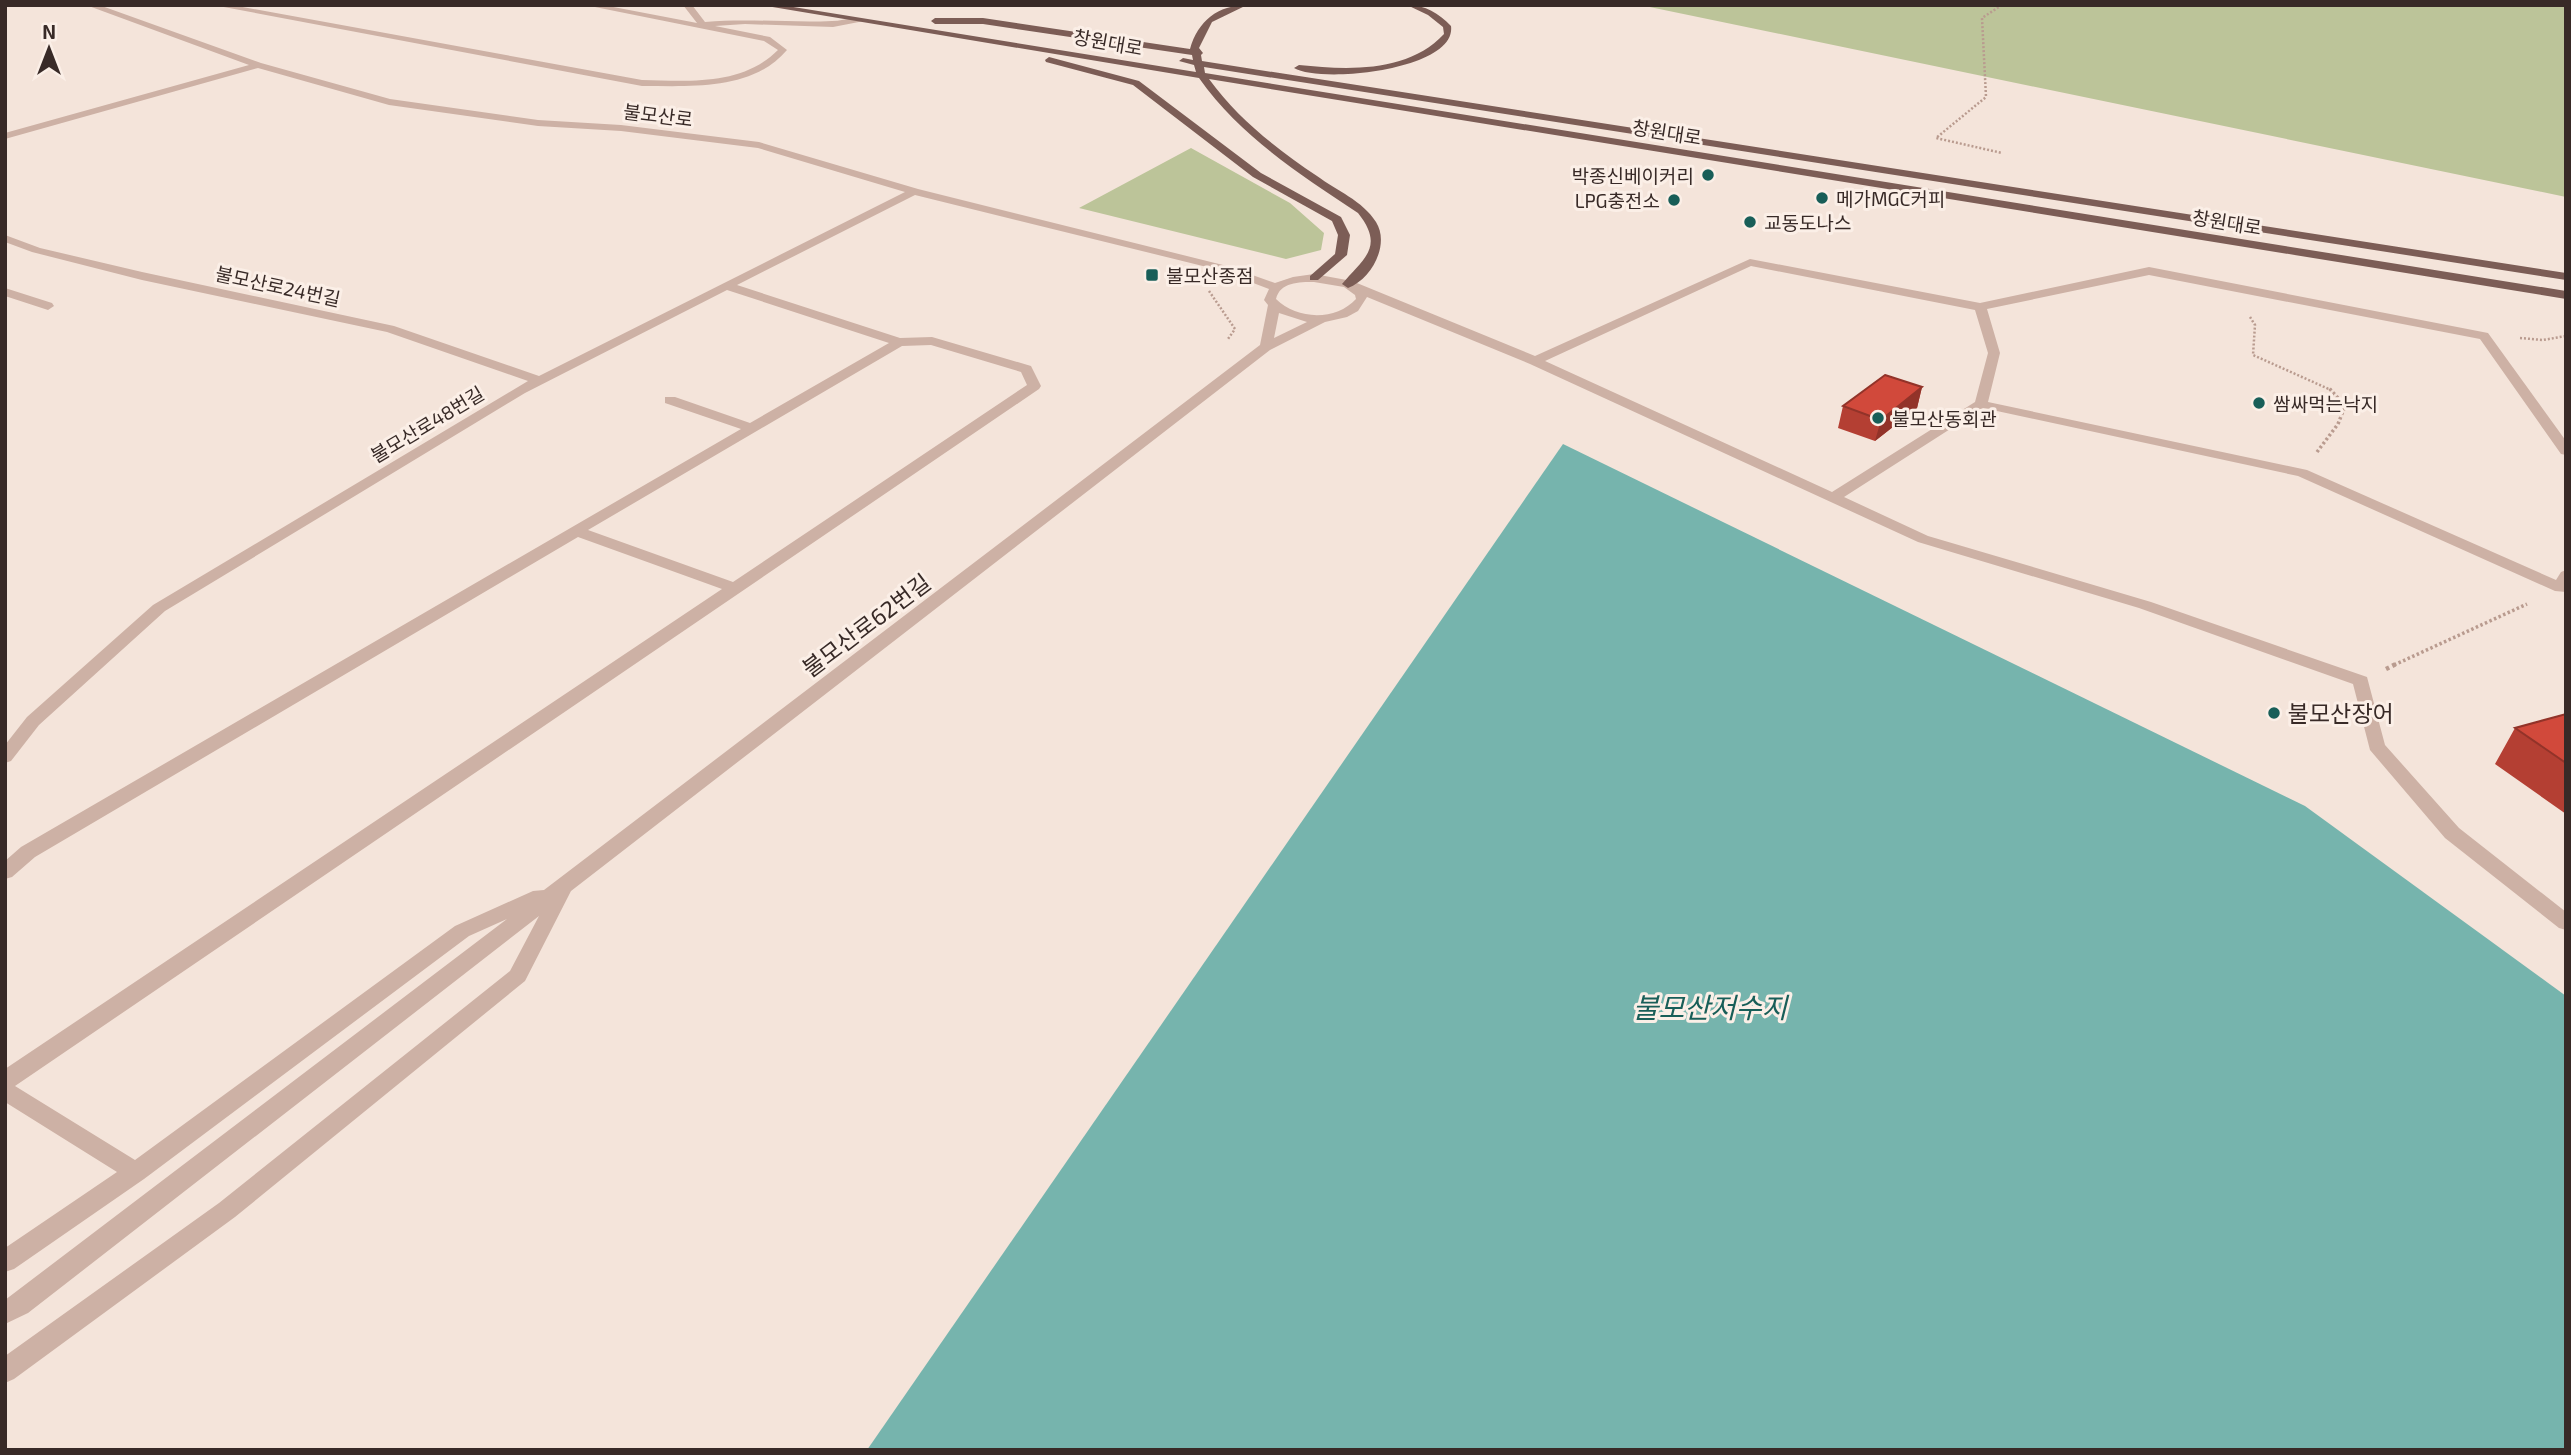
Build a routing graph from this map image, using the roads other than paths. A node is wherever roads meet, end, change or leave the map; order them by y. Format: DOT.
graph roads {
  1 [pos="90,5"];
  2 [pos="217,5"];
  3 [pos="589,5"];
  4 [pos="687,5"];
  5 [pos="764,5"];
  6 [pos="835,5"];
  7 [pos="1243,5"];
  8 [pos="1411,5"];
  9 [pos="860,21"];
  10 [pos="935,21"];
  11 [pos="875,23"];
  12 [pos="702,25"];
  13 [pos="258,65"];
  14 [pos="5,136"];
  15 [pos="914,191"];
  16 [pos="5,238"];
  17 [pos="1223,268"];
  18 [pos="2566,277"];
  19 [pos="1314,278"];
  20 [pos="1299,279"];
  21 [pos="727,286"];
  22 [pos="1352,286"];
  23 [pos="1275,287"];
  24 [pos="5,292"];
  25 [pos="2566,295"];
  26 [pos="48,306"];
  27 [pos="1274,306"];
  28 [pos="1358,306"];
  29 [pos="1980,307"];
  30 [pos="1325,317"];
  31 [pos="1439,320"];
  32 [pos="899,342"];
  33 [pos="1266,347"];
  34 [pos="1535,361"];
  35 [pos="539,380"];
  36 [pos="670,400"];
  37 [pos="1981,404"];
  38 [pos="751,428"];
  39 [pos="2566,451"];
  40 [pos="1833,498"];
  41 [pos="576,531"];
  42 [pos="2563,582"];
  43 [pos="735,588"];
  44 [pos="5,757"];
  45 [pos="5,872"];
  46 [pos="565,885"];
  47 [pos="2566,923"];
  48 [pos="5,1081"];
  49 [pos="5,1091"];
  50 [pos="136,1172"];
  51 [pos="5,1261"];
  52 [pos="5,1312"];
  53 [pos="5,1371"];
  1 -- 13 [label="street, 불모산로"];
  2 -- 12 [label="street"];
  3 -- 12 [label="street"];
  4 -- 12 [label="street"];
  5 -- 9 [label="main road, 창원대로"];
  6 -- 10 [label="main road, 창원대로"];
  7 -- 22 [label="main road"];
  8 -- 10 [label="main road"];
  9 -- 11 [label="main road, 창원대로"];
  9 -- 12 [label="street"];
  10 -- 18 [label="main road, 창원대로"];
  11 -- 19 [label="main road"];
  11 -- 25 [label="main road, 창원대로"];
  13 -- 14 [label="street"];
  13 -- 15 [label="street, 불모산로"];
  15 -- 17 [label="street, 불모산로"];
  15 -- 21 [label="street, 불모산로48번길"];
  16 -- 35 [label="street, 불모산로24번길"];
  17 -- 20 [label="street"];
  17 -- 23 [label="street"];
  19 -- 20 [label="street"];
  19 -- 22 [label="street"];
  20 -- 23 [label="street"];
  21 -- 32 [label="street"];
  21 -- 35 [label="street, 불모산로48번길"];
  22 -- 28 [label="street"];
  22 -- 31 [label="street"];
  23 -- 27 [label="street"];
  24 -- 26 [label="street"];
  27 -- 30 [label="street"];
  27 -- 33 [label="street"];
  28 -- 30 [label="street, 불모산로62번길"];
  28 -- 31 [label="street"];
  29 -- 34 [label="street"];
  29 -- 37 [label="street"];
  29 -- 39 [label="street"];
  30 -- 33 [label="street, 불모산로62번길"];
  31 -- 34 [label="street"];
  32 -- 38 [label="street"];
  32 -- 43 [label="street"];
  33 -- 46 [label="street, 불모산로62번길"];
  34 -- 40 [label="street"];
  35 -- 44 [label="street, 불모산로48번길"];
  36 -- 38 [label="street"];
  37 -- 40 [label="street"];
  37 -- 42 [label="street"];
  38 -- 41 [label="street"];
  40 -- 47 [label="street"];
  41 -- 43 [label="street"];
  41 -- 45 [label="street"];
  43 -- 48 [label="street"];
  46 -- 50 [label="street"];
  46 -- 52 [label="street, 불모산로62번길"];
  46 -- 53 [label="street"];
  49 -- 50 [label="street"];
  50 -- 51 [label="street"];
}
